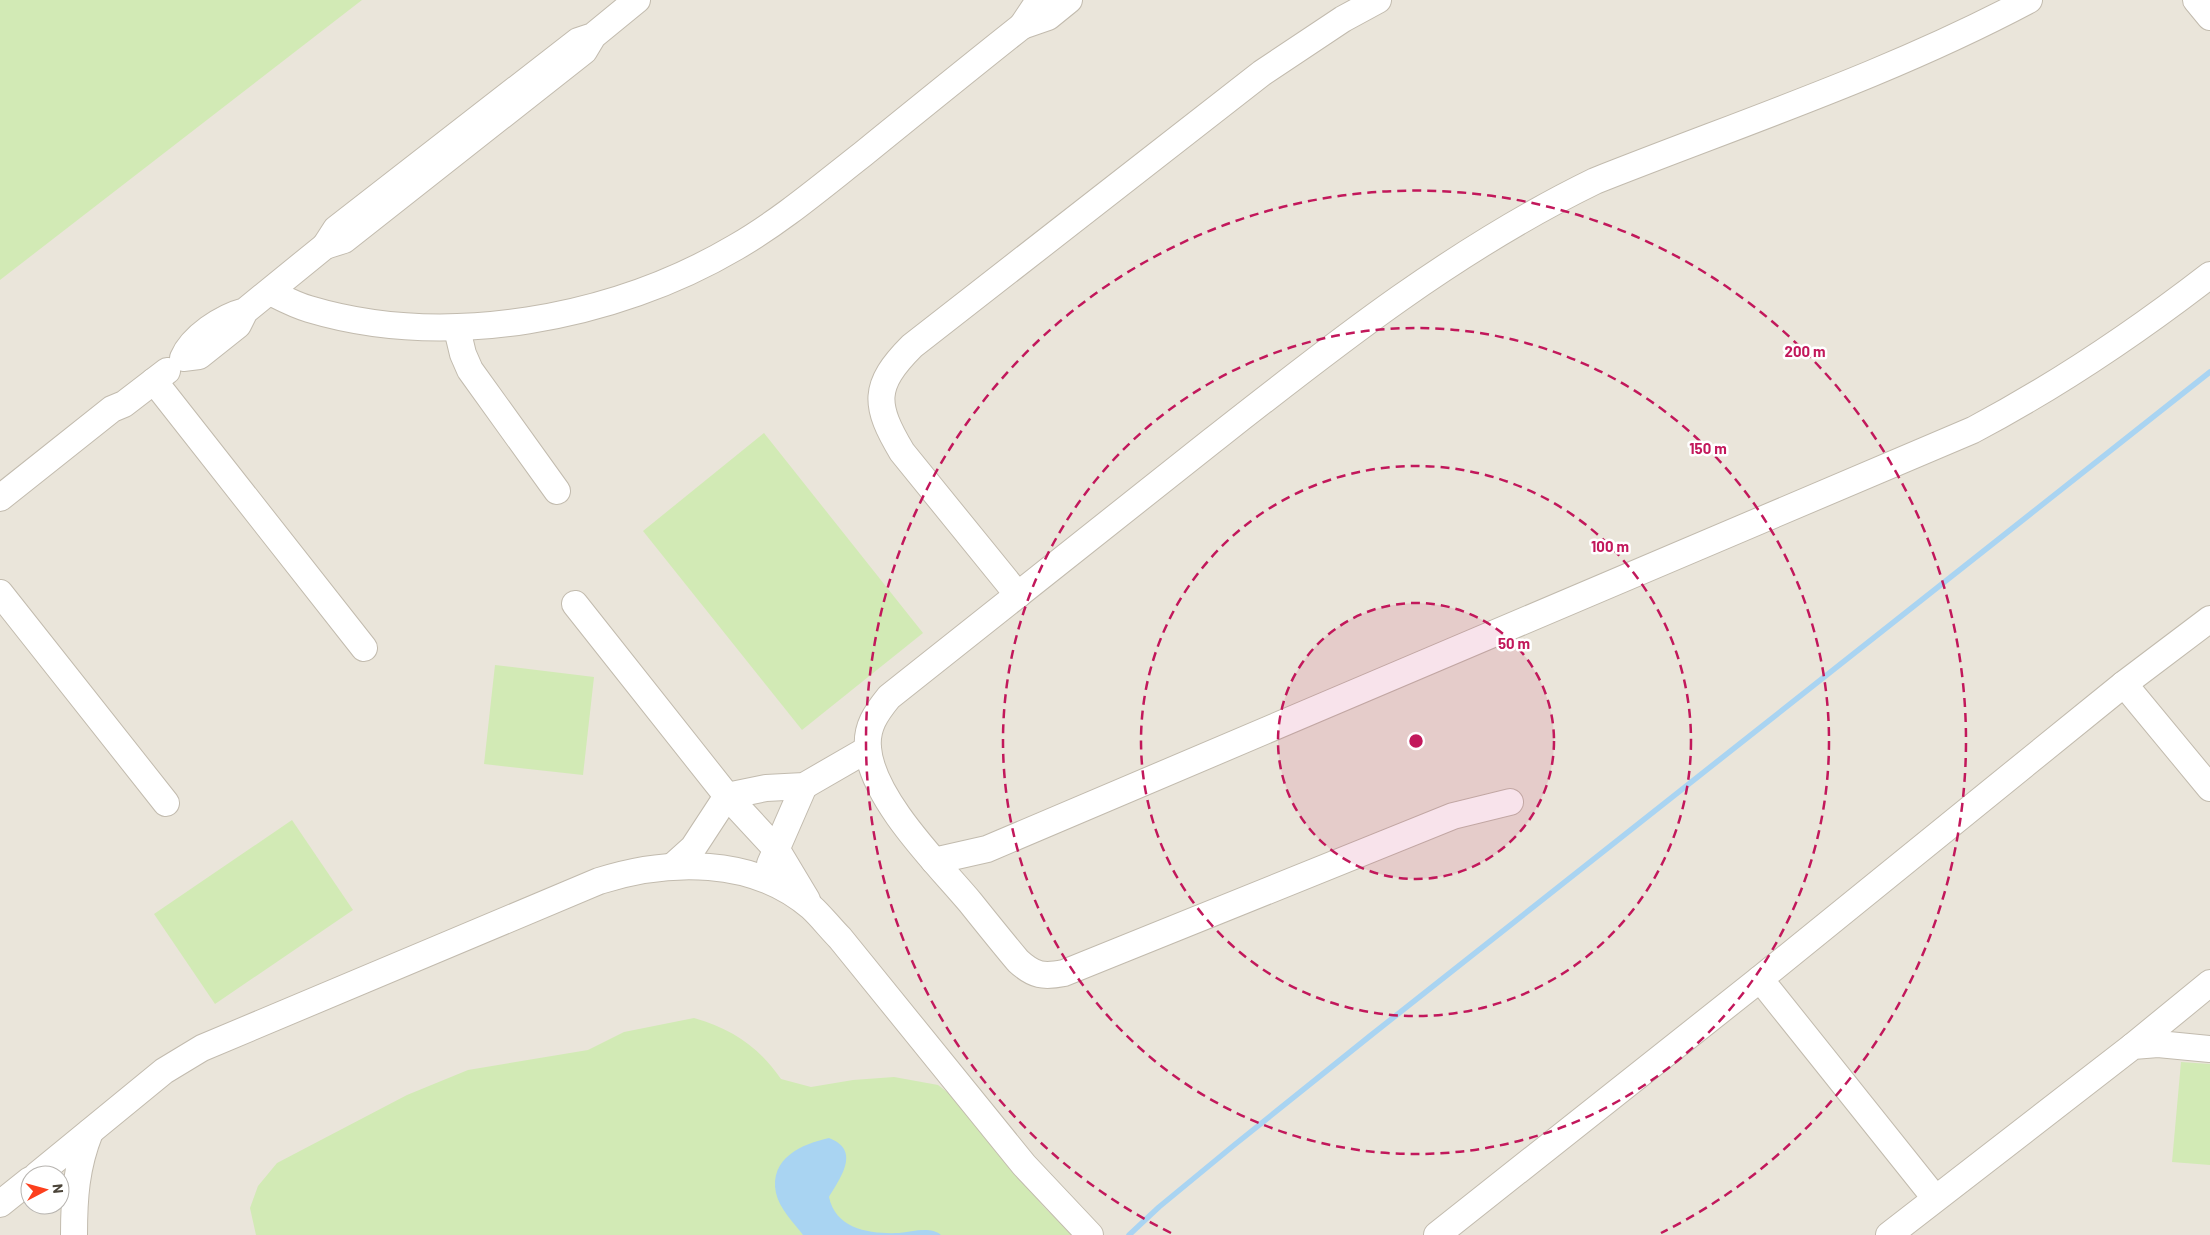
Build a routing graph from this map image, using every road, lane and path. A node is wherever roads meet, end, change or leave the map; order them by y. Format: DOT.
graph roads {
  1 [pos="637,0"];
  2 [pos="1042,0"];
  3 [pos="1069,0"];
  4 [pos="1378,0"];
  5 [pos="2029,0"];
  6 [pos="2196,0"];
  7 [pos="2210,17"];
  8 [pos="1022,26"];
  9 [pos="2210,275"];
  10 [pos="270,292"];
  11 [pos="457,329"];
  12 [pos="154,381"];
  13 [pos="124,404"];
  14 [pos="557,491"];
  15 [pos="0,498"];
  16 [pos="0,508"];
  17 [pos="0,593"];
  18 [pos="1018,595"];
  19 [pos="575,604"];
  20 [pos="2210,619"];
  21 [pos="364,648"];
  22 [pos="2124,684"];
  23 [pos="868,749"];
  24 [pos="804,786"];
  25 [pos="2210,788"];
  26 [pos="727,796"];
  27 [pos="1510,802"];
  28 [pos="166,803"];
  29 [pos="987,849"];
  30 [pos="777,850"];
  31 [pos="934,861"];
  32 [pos="673,866"];
  33 [pos="764,879"];
  34 [pos="969,901"];
  35 [pos="811,907"];
  36 [pos="1760,979"];
  37 [pos="2210,983"];
  38 [pos="2133,1046"];
  39 [pos="2210,1049"];
  40 [pos="90,1132"];
  41 [pos="49,1165"];
  42 [pos="20,1188"];
  43 [pos="1935,1198"];
  44 [pos="0,1204"];
  45 [pos="74,1235"];
  46 [pos="1090,1235"];
  47 [pos="1437,1235"];
  48 [pos="1889,1235"];
  1 -- 10 [label="street"];
  2 -- 8 [label="street"];
  3 -- 8 [label="street"];
  4 -- 18 [label="street"];
  5 -- 18 [label="street"];
  6 -- 7 [label="street"];
  8 -- 11 [label="street"];
  9 -- 29 [label="street"];
  10 -- 11 [label="street"];
  10 -- 12 [label="street"];
  11 -- 14 [label="street"];
  12 -- 13 [label="street"];
  12 -- 21 [label="street"];
  13 -- 15 [label="street"];
  13 -- 16 [label="street"];
  17 -- 28 [label="street"];
  18 -- 23 [label="street"];
  19 -- 26 [label="street"];
  20 -- 22 [label="street"];
  22 -- 25 [label="street"];
  22 -- 36 [label="street"];
  23 -- 24 [label="street"];
  23 -- 31 [label="street"];
  24 -- 26 [label="street"];
  24 -- 30 [label="street"];
  26 -- 30 [label="street"];
  26 -- 32 [label="street"];
  27 -- 34 [label="street"];
  29 -- 31 [label="street"];
  29 -- 34 [label="street"];
  30 -- 33 [label="street"];
  30 -- 35 [label="street"];
  31 -- 34 [label="street"];
  32 -- 33 [label="street"];
  32 -- 40 [label="street"];
  33 -- 35 [label="street"];
  35 -- 46 [label="street"];
  36 -- 43 [label="street"];
  36 -- 47 [label="street"];
  37 -- 38 [label="street"];
  38 -- 39 [label="street"];
  38 -- 43 [label="street"];
  40 -- 41 [label="street"];
  40 -- 45 [label="street"];
  42 -- 44 [label="street"];
  43 -- 48 [label="street"];
}
